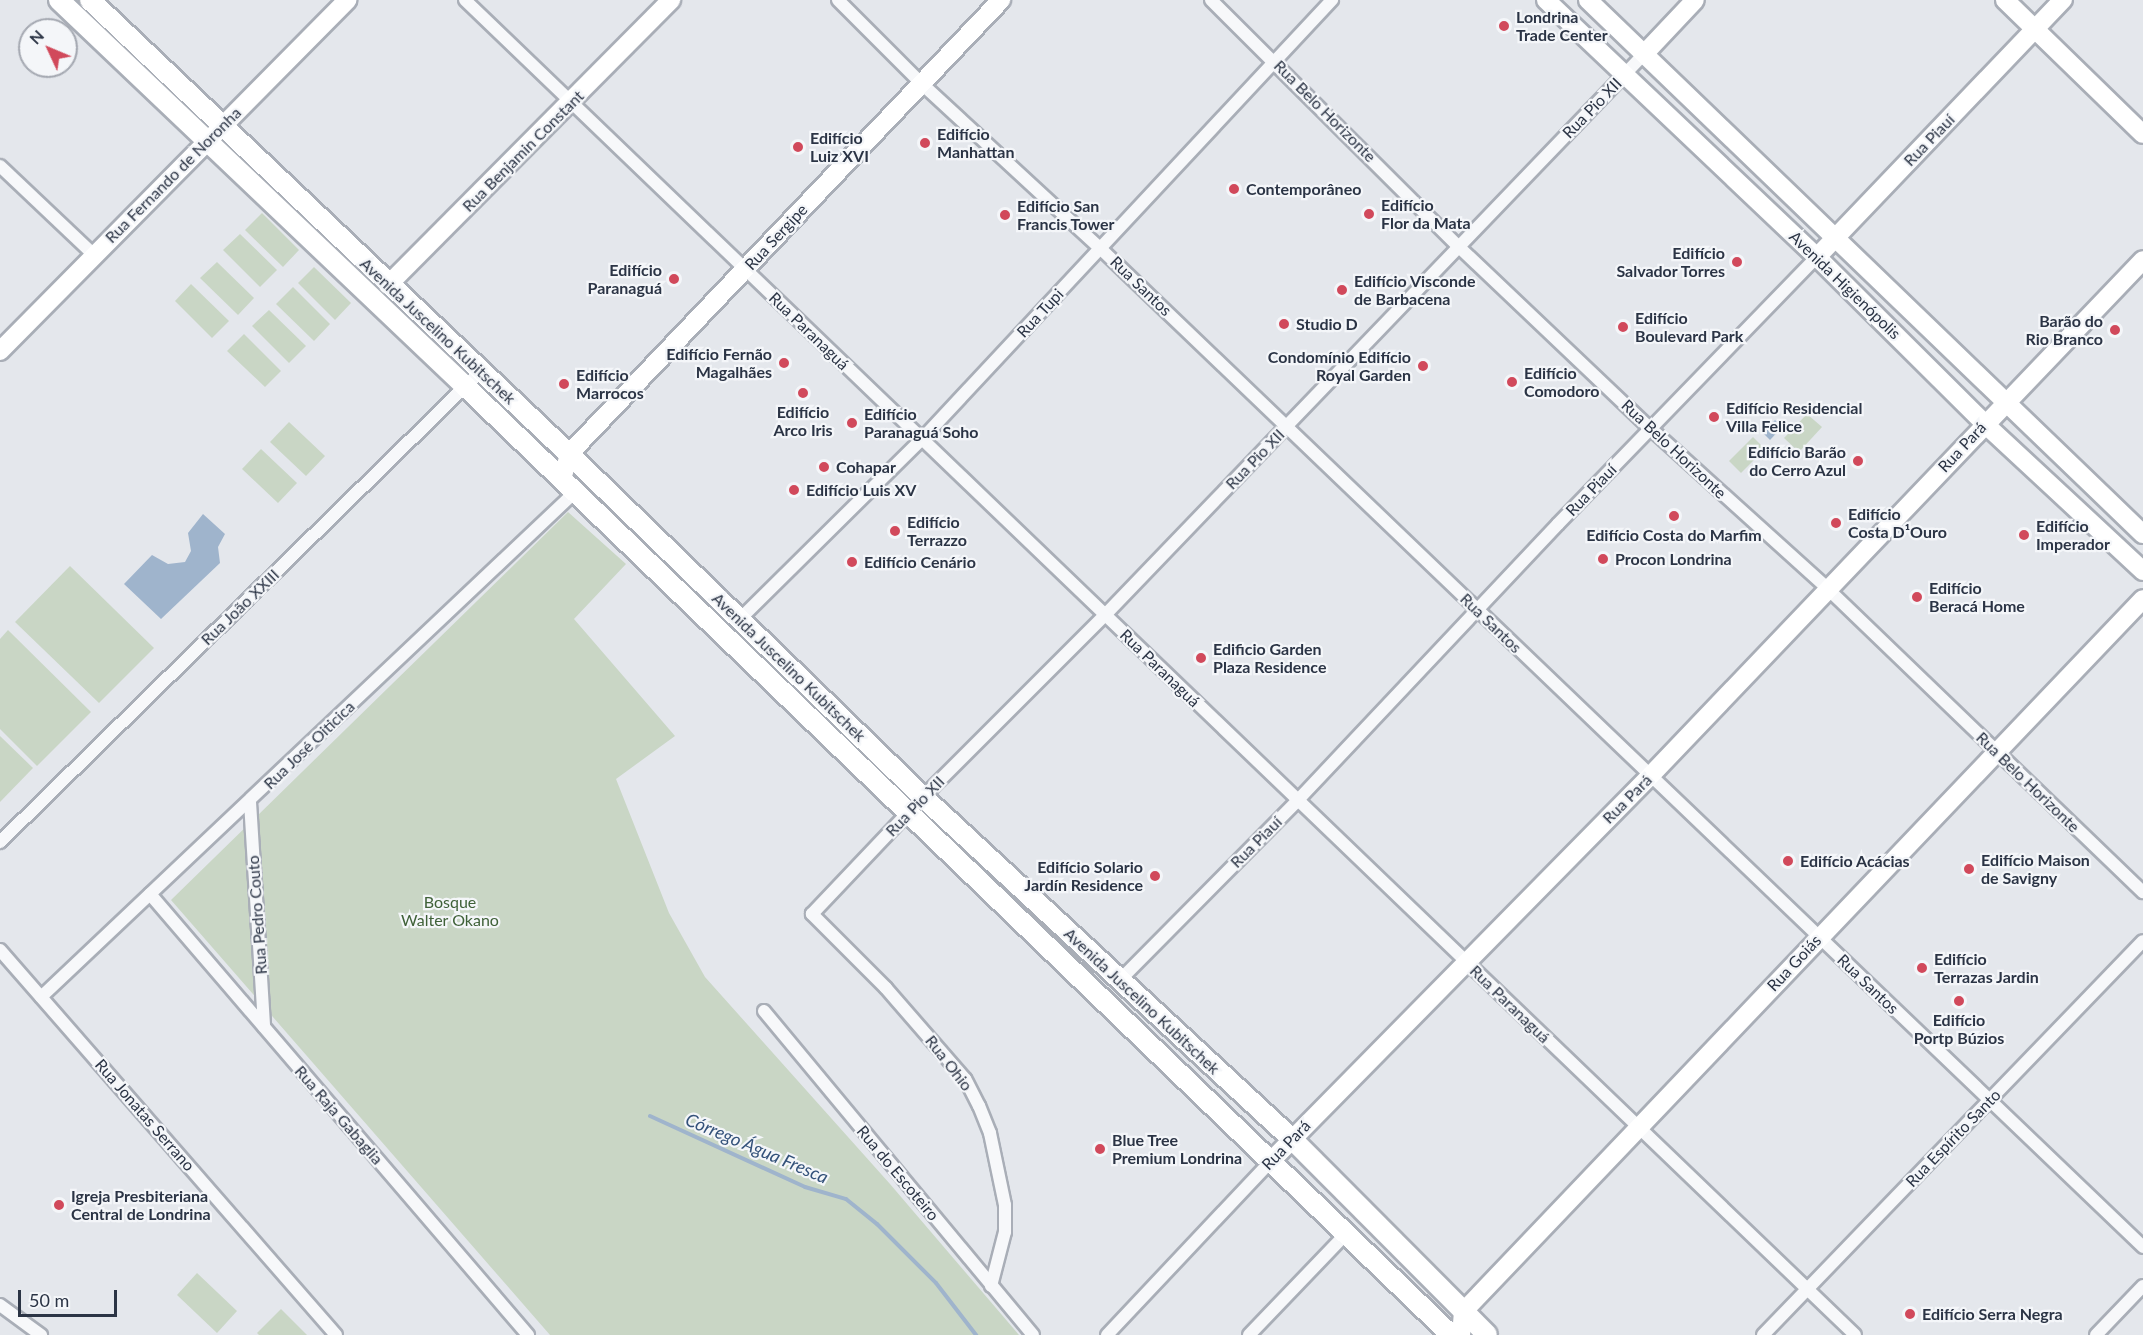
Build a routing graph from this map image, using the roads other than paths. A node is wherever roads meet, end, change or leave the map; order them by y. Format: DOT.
graph roads {
  1 [pos="59,0"];
  2 [pos="90,0"];
  3 [pos="346,0"];
  4 [pos="465,0"];
  5 [pos="671,0"];
  6 [pos="838,0"];
  7 [pos="1001,0"];
  8 [pos="1211,0"];
  9 [pos="1332,0"];
  10 [pos="1546,0"];
  11 [pos="1588,0"];
  12 [pos="1695,0"];
  13 [pos="2005,0"];
  14 [pos="2063,0"];
  15 [pos="2035,29"];
  16 [pos="1646,52"];
  17 [pos="1275,61"];
  18 [pos="1624,74"];
  19 [pos="921,83"];
  20 [pos="572,102"];
  21 [pos="214,134"];
  22 [pos="2143,134"];
  23 [pos="0,166"];
  24 [pos="1836,237"];
  25 [pos="1459,247"];
  26 [pos="1101,249"];
  27 [pos="93,254"];
  28 [pos="1817,257"];
  29 [pos="2143,260"];
  30 [pos="745,269"];
  31 [pos="388,285"];
  32 [pos="373,300"];
  33 [pos="0,351"];
  34 [pos="480,372"];
  35 [pos="466,387"];
  36 [pos="2006,401"];
  37 [pos="1985,424"];
  38 [pos="1286,426"];
  39 [pos="1650,428"];
  40 [pos="922,439"];
  41 [pos="569,454"];
  42 [pos="569,485"];
  43 [pos="2143,534"];
  44 [pos="2143,571"];
  45 [pos="1829,590"];
  46 [pos="2143,599"];
  47 [pos="1477,609"];
  48 [pos="1105,615"];
  49 [pos="740,619"];
  50 [pos="1997,752"];
  51 [pos="1651,775"];
  52 [pos="923,797"];
  53 [pos="1298,800"];
  54 [pos="250,802"];
  55 [pos="908,813"];
  56 [pos="0,842"];
  57 [pos="2143,892"];
  58 [pos="150,894"];
  59 [pos="998,898"];
  60 [pos="812,914"];
  61 [pos="1819,936"];
  62 [pos="2143,941"];
  63 [pos="0,950"];
  64 [pos="1466,962"];
  65 [pos="1119,980"];
  66 [pos="41,997"];
  67 [pos="764,1011"];
  68 [pos="264,1027"];
  69 [pos="1990,1100"];
  70 [pos="1639,1127"];
  71 [pos="1292,1139"];
  72 [pos="1271,1161"];
  73 [pos="1345,1235"];
  74 [pos="2143,1247"];
  75 [pos="991,1286"];
  76 [pos="2143,1286"];
  77 [pos="1807,1289"];
  78 [pos="0,1305"];
  79 [pos="1463,1312"];
  80 [pos="1448,1333"];
  81 [pos="41,1335"];
  82 [pos="336,1335"];
  83 [pos="528,1335"];
  84 [pos="1033,1335"];
  85 [pos="1107,1335"];
  86 [pos="1249,1335"];
  87 [pos="1487,1335"];
  88 [pos="1763,1335"];
  89 [pos="1855,1335"];
  90 [pos="2096,1335"];
  1 -- 21 [label="main road, Avenida Juscelino Kubitschek"];
  2 -- 21 [label="main road, Avenida Juscelino Kubitschek"];
  3 -- 21 [label="main road, Rua Fernando de Noronha"];
  4 -- 20 [label="street, Rua Paranaguá"];
  5 -- 20 [label="main road, Rua Benjamin Constant"];
  6 -- 19 [label="street, Rua Santos"];
  7 -- 19 [label="main road, Rua Sergipe"];
  8 -- 17 [label="street, Rua Belo Horizonte"];
  9 -- 17 [label="street, Rua Tupi"];
  10 -- 18 [label="main road, Avenida Higienópolis"];
  11 -- 16 [label="main road, Avenida Higienópolis"];
  12 -- 16 [label="main road, Rua Pio XII"];
  13 -- 15 [label="main road"];
  14 -- 15 [label="main road, Rua Piauí"];
  15 -- 22 [label="main road"];
  15 -- 24 [label="main road, Rua Piauí"];
  16 -- 18 [label="street, Rua Pio XII"];
  16 -- 24 [label="main road, Avenida Higienópolis"];
  17 -- 25 [label="street, Rua Belo Horizonte"];
  17 -- 26 [label="street, Rua Tupi"];
  18 -- 25 [label="street, Rua Pio XII"];
  18 -- 28 [label="main road, Avenida Higienópolis"];
  19 -- 26 [label="street, Rua Santos"];
  19 -- 30 [label="main road, Rua Sergipe"];
  20 -- 30 [label="street, Rua Paranaguá"];
  20 -- 31 [label="main road, Rua Benjamin Constant"];
  21 -- 27 [label="main road, Rua Fernando de Noronha"];
  21 -- 31 [label="main road, Avenida Juscelino Kubitschek"];
  21 -- 32 [label="main road, Avenida Juscelino Kubitschek"];
  23 -- 27 [label="street"];
  24 -- 28 [label="main road, Rua Piauí"];
  24 -- 36 [label="main road, Avenida Higienópolis"];
  25 -- 38 [label="street, Rua Pio XII"];
  25 -- 39 [label="street, Rua Belo Horizonte"];
  26 -- 38 [label="street, Rua Santos"];
  26 -- 40 [label="street, Rua Tupi"];
  27 -- 33 [label="main road, Rua Fernando de Noronha"];
  28 -- 37 [label="main road, Avenida Higienópolis"];
  28 -- 39 [label="street, Rua Piauí"];
  29 -- 36 [label="main road, Rua Pará"];
  30 -- 40 [label="street, Rua Paranaguá"];
  30 -- 41 [label="main road, Rua Sergipe"];
  31 -- 32 [label="street, Rua Benjamin Constant"];
  31 -- 34 [label="main road, Avenida Juscelino Kubitschek"];
  32 -- 35 [label="main road, Avenida Juscelino Kubitschek"];
  34 -- 35 [label="street, Rua João XXIII"];
  34 -- 41 [label="main road, Avenida Juscelino Kubitschek"];
  35 -- 42 [label="main road, Avenida Juscelino Kubitschek"];
  35 -- 56 [label="street, Rua João XXIII"];
  36 -- 37 [label="main road, Rua Pará"];
  36 -- 43 [label="main road, Avenida Higienópolis"];
  37 -- 44 [label="main road, Avenida Higienópolis"];
  37 -- 45 [label="main road, Rua Pará"];
  38 -- 47 [label="street, Rua Santos"];
  38 -- 48 [label="street, Rua Pio XII"];
  39 -- 45 [label="street, Rua Belo Horizonte"];
  39 -- 47 [label="street, Rua Piauí"];
  40 -- 48 [label="street, Rua Paranaguá"];
  40 -- 49 [label="street, Rua Tupi"];
  41 -- 42 [label="main road, Rua Sergipe"];
  41 -- 49 [label="main road, Avenida Juscelino Kubitschek"];
  42 -- 54 [label="street, Rua José Oiticica"];
  42 -- 55 [label="main road, Avenida Juscelino Kubitschek"];
  45 -- 50 [label="street, Rua Belo Horizonte"];
  45 -- 51 [label="main road, Rua Pará"];
  46 -- 50 [label="main road, Rua Goiás"];
  47 -- 51 [label="street, Rua Santos"];
  47 -- 53 [label="street, Rua Piauí"];
  48 -- 52 [label="street, Rua Pio XII"];
  48 -- 53 [label="street, Rua Paranaguá"];
  49 -- 52 [label="main road, Avenida Juscelino Kubitschek"];
  50 -- 57 [label="street, Rua Belo Horizonte"];
  50 -- 61 [label="main road, Rua Goiás"];
  51 -- 61 [label="street, Rua Santos"];
  51 -- 64 [label="main road, Rua Pará"];
  52 -- 55 [label="street, Rua Pio XII"];
  52 -- 65 [label="main road, Avenida Juscelino Kubitschek"];
  53 -- 64 [label="street, Rua Paranaguá"];
  53 -- 65 [label="street, Rua Piauí"];
  54 -- 58 [label="street, Rua José Oiticica"];
  54 -- 68 [label="street, Rua Pedro Couto"];
  55 -- 59 [label="main road, Avenida Juscelino Kubitschek"];
  55 -- 60 [label="street, Rua Pio XII"];
  58 -- 66 [label="street, Rua José Oiticica"];
  58 -- 68 [label="street, Rua Raja Gabaglia"];
  59 -- 65 [label="main road"];
  59 -- 72 [label="main road, Avenida Juscelino Kubitschek"];
  60 -- 75 [label="street, Rua Ohio"];
  61 -- 69 [label="street, Rua Santos"];
  61 -- 70 [label="main road, Rua Goiás"];
  62 -- 69 [label="street, Rua Espírito Santo"];
  63 -- 66 [label="street, Rua Jonatas Serrano"];
  64 -- 70 [label="street, Rua Paranaguá"];
  64 -- 71 [label="main road, Rua Pará"];
  65 -- 71 [label="main road, Avenida Juscelino Kubitschek"];
  66 -- 82 [label="street, Rua Jonatas Serrano"];
  67 -- 75 [label="street, Rua do Escoteiro"];
  68 -- 83 [label="street, Rua Raja Gabaglia"];
  69 -- 74 [label="street, Rua Santos"];
  69 -- 77 [label="street, Rua Espírito Santo"];
  70 -- 77 [label="street, Rua Paranaguá"];
  70 -- 79 [label="main road, Rua Goiás"];
  71 -- 72 [label="main road, Rua Pará"];
  71 -- 79 [label="main road, Avenida Juscelino Kubitschek"];
  72 -- 73 [label="main road, Avenida Juscelino Kubitschek"];
  72 -- 85 [label="street, Rua Pará"];
  73 -- 80 [label="main road, Avenida Juscelino Kubitschek"];
  73 -- 86 [label="street"];
  75 -- 84 [label="street, Rua do Escoteiro"];
  76 -- 90 [label="street"];
  77 -- 88 [label="street, Rua Espírito Santo"];
  77 -- 89 [label="street, Rua Paranaguá"];
  78 -- 81 [label="street"];
  79 -- 80 [label="main road"];
  79 -- 87 [label="main road, Avenida Juscelino Kubitschek"];
}
